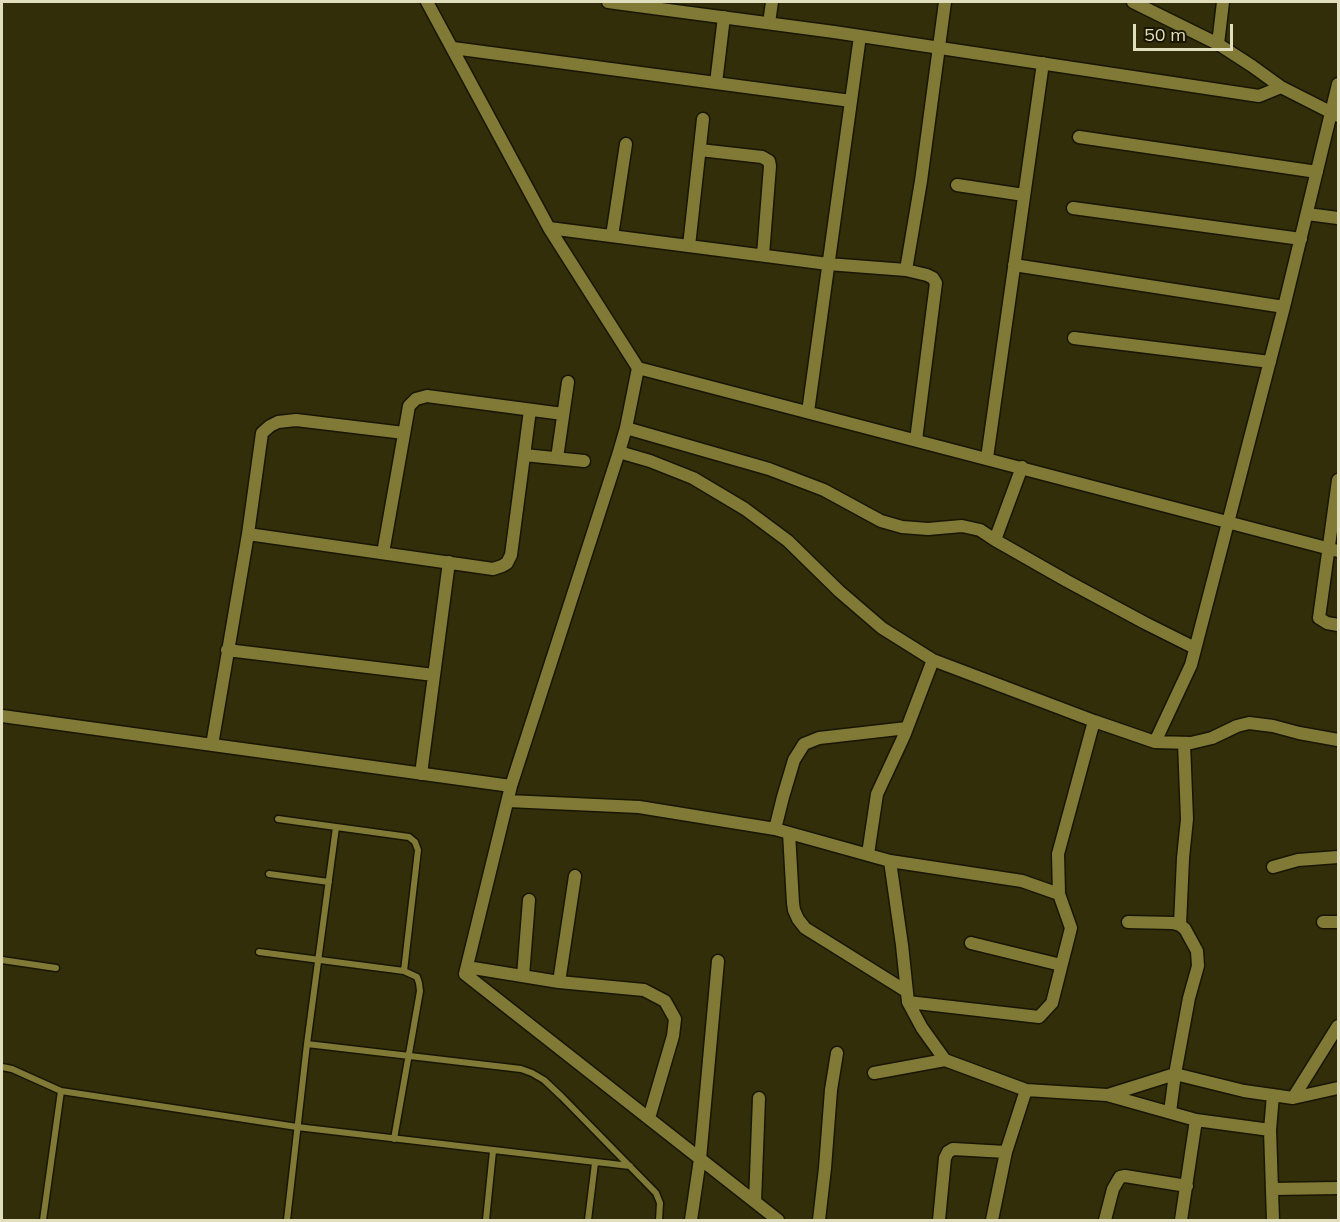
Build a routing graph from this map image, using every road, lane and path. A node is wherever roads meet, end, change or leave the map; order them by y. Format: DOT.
graph roads {
  1 [pos="428,2"];
  2 [pos="608,2"];
  3 [pos="772,2"];
  4 [pos="945,2"];
  5 [pos="1133,2"];
  6 [pos="1223,2"];
  7 [pos="724,17"];
  8 [pos="770,23"];
  9 [pos="860,36"];
  10 [pos="1218,44"];
  11 [pos="453,48"];
  12 [pos="939,48"];
  13 [pos="1043,63"];
  14 [pos="716,83"];
  15 [pos="1338,84"];
  16 [pos="1281,87"];
  17 [pos="851,101"];
  18 [pos="1335,114"];
  19 [pos="704,119"];
  20 [pos="1079,137"];
  21 [pos="626,144"];
  22 [pos="700,150"];
  23 [pos="1317,172"];
  24 [pos="957,185"];
  25 [pos="1024,195"];
  26 [pos="1073,208"];
  27 [pos="1307,214"];
  28 [pos="1338,218"];
  29 [pos="549,228"];
  30 [pos="612,236"];
  31 [pos="1301,239"];
  32 [pos="689,246"];
  33 [pos="763,255"];
  34 [pos="828,264"];
  35 [pos="1014,265"];
  36 [pos="906,270"];
  37 [pos="1284,307"];
  38 [pos="1074,338"];
  39 [pos="1270,362"];
  40 [pos="638,368"];
  41 [pos="568,382"];
  42 [pos="530,410"];
  43 [pos="807,412"];
  44 [pos="563,414"];
  45 [pos="626,428"];
  46 [pos="404,433"];
  47 [pos="916,440"];
  48 [pos="619,452"];
  49 [pos="524,455"];
  50 [pos="557,458"];
  51 [pos="987,458"];
  52 [pos="584,461"];
  53 [pos="1022,467"];
  54 [pos="1338,480"];
  55 [pos="1229,521"];
  56 [pos="248,534"];
  57 [pos="995,540"];
  58 [pos="1334,549"];
  59 [pos="383,553"];
  60 [pos="449,562"];
  61 [pos="1338,625"];
  62 [pos="1195,648"];
  63 [pos="227,650"];
  64 [pos="933,660"];
  65 [pos="434,675"];
  66 [pos="2,716"];
  67 [pos="1094,721"];
  68 [pos="908,728"];
  69 [pos="1338,740"];
  70 [pos="1155,742"];
  71 [pos="1184,743"];
  72 [pos="212,745"];
  73 [pos="421,774"];
  74 [pos="511,786"];
  75 [pos="508,801"];
  76 [pos="278,819"];
  77 [pos="336,827"];
  78 [pos="775,830"];
  79 [pos="789,833"];
  80 [pos="868,854"];
  81 [pos="1338,857"];
  82 [pos="890,861"];
  83 [pos="1273,867"];
  84 [pos="269,874"];
  85 [pos="575,876"];
  86 [pos="329,882"];
  87 [pos="1059,894"];
  88 [pos="529,900"];
  89 [pos="1128,922"];
  90 [pos="1323,922"];
  91 [pos="1338,922"];
  92 [pos="1180,925"];
  93 [pos="971,943"];
  94 [pos="259,952"];
  95 [pos="318,959"];
  96 [pos="2,960"];
  97 [pos="718,961"];
  98 [pos="1061,965"];
  99 [pos="467,967"];
  100 [pos="56,968"];
  101 [pos="404,971"];
  102 [pos="523,976"];
  103 [pos="559,982"];
  104 [pos="907,996"];
  105 [pos="1338,1026"];
  106 [pos="307,1044"];
  107 [pos="837,1053"];
  108 [pos="409,1057"];
  109 [pos="945,1060"];
  110 [pos="2,1068"];
  111 [pos="874,1073"];
  112 [pos="1175,1074"];
  113 [pos="1338,1088"];
  114 [pos="1026,1090"];
  115 [pos="61,1091"];
  116 [pos="1107,1095"];
  117 [pos="1273,1095"];
  118 [pos="759,1098"];
  119 [pos="1293,1098"];
  120 [pos="1170,1112"];
  121 [pos="648,1118"];
  122 [pos="1196,1120"];
  123 [pos="297,1127"];
  124 [pos="1270,1130"];
  125 [pos="394,1139"];
  126 [pos="493,1151"];
  127 [pos="1006,1152"];
  128 [pos="700,1159"];
  129 [pos="595,1163"];
  130 [pos="630,1166"];
  131 [pos="1186,1186"];
  132 [pos="1338,1188"];
  133 [pos="1272,1189"];
  134 [pos="754,1202"];
  135 [pos="43,1221"];
  136 [pos="287,1221"];
  137 [pos="486,1221"];
  138 [pos="588,1221"];
  139 [pos="659,1221"];
  140 [pos="691,1221"];
  141 [pos="778,1221"];
  142 [pos="819,1221"];
  143 [pos="939,1221"];
  144 [pos="992,1221"];
  145 [pos="1105,1221"];
  146 [pos="1181,1221"];
  147 [pos="1273,1221"];
  1 -- 11 [label="street"];
  2 -- 7 [label="street"];
  3 -- 8 [label="street"];
  4 -- 12 [label="street"];
  5 -- 10 [label="street"];
  6 -- 10 [label="street"];
  7 -- 8 [label="street"];
  7 -- 14 [label="street"];
  8 -- 9 [label="street"];
  9 -- 12 [label="street"];
  9 -- 17 [label="street"];
  10 -- 16 [label="street"];
  11 -- 14 [label="street"];
  11 -- 29 [label="street"];
  12 -- 13 [label="street"];
  12 -- 36 [label="street"];
  13 -- 16 [label="street"];
  13 -- 25 [label="street"];
  14 -- 17 [label="street"];
  15 -- 18 [label="street"];
  16 -- 18 [label="street"];
  17 -- 34 [label="street"];
  18 -- 23 [label="street"];
  19 -- 22 [label="street"];
  20 -- 23 [label="street"];
  21 -- 30 [label="street"];
  22 -- 32 [label="street"];
  22 -- 33 [label="street"];
  23 -- 27 [label="street"];
  24 -- 25 [label="street"];
  25 -- 35 [label="street"];
  26 -- 31 [label="street"];
  27 -- 28 [label="street"];
  27 -- 31 [label="street"];
  29 -- 30 [label="street"];
  29 -- 40 [label="street"];
  30 -- 32 [label="street"];
  31 -- 37 [label="street"];
  32 -- 33 [label="street"];
  33 -- 34 [label="street"];
  34 -- 36 [label="street"];
  34 -- 43 [label="street"];
  35 -- 37 [label="street"];
  35 -- 51 [label="street"];
  36 -- 47 [label="street"];
  37 -- 39 [label="street"];
  38 -- 39 [label="street"];
  39 -- 55 [label="street"];
  40 -- 43 [label="street"];
  40 -- 45 [label="street"];
  41 -- 44 [label="street"];
  42 -- 44 [label="street"];
  42 -- 46 [label="street"];
  42 -- 49 [label="street"];
  43 -- 47 [label="street"];
  44 -- 50 [label="street"];
  45 -- 48 [label="street"];
  45 -- 57 [label="street"];
  46 -- 56 [label="street"];
  46 -- 59 [label="street"];
  47 -- 51 [label="street"];
  48 -- 64 [label="street"];
  48 -- 74 [label="street"];
  49 -- 50 [label="street"];
  49 -- 60 [label="street"];
  50 -- 52 [label="street"];
  51 -- 53 [label="street"];
  53 -- 55 [label="street"];
  53 -- 57 [label="street"];
  54 -- 58 [label="street"];
  55 -- 58 [label="street"];
  55 -- 62 [label="street"];
  56 -- 59 [label="street"];
  56 -- 63 [label="street"];
  57 -- 62 [label="street"];
  58 -- 61 [label="street"];
  59 -- 60 [label="street"];
  60 -- 65 [label="street"];
  62 -- 70 [label="street"];
  63 -- 65 [label="street"];
  63 -- 72 [label="street"];
  64 -- 67 [label="street"];
  64 -- 68 [label="street"];
  65 -- 73 [label="street"];
  66 -- 72 [label="street"];
  67 -- 70 [label="street"];
  67 -- 87 [label="street"];
  68 -- 78 [label="street"];
  68 -- 80 [label="street"];
  69 -- 71 [label="street"];
  70 -- 71 [label="street"];
  71 -- 92 [label="street"];
  72 -- 73 [label="street"];
  73 -- 74 [label="street"];
  74 -- 75 [label="street"];
  75 -- 78 [label="street"];
  75 -- 99 [label="street"];
  76 -- 77 [label="lane"];
  77 -- 86 [label="lane"];
  77 -- 101 [label="lane"];
  78 -- 79 [label="street"];
  79 -- 80 [label="street"];
  79 -- 104 [label="street"];
  80 -- 82 [label="street"];
  81 -- 83 [label="street"];
  82 -- 87 [label="street"];
  82 -- 104 [label="street"];
  84 -- 86 [label="lane"];
  85 -- 103 [label="street"];
  86 -- 95 [label="lane"];
  87 -- 98 [label="street"];
  88 -- 102 [label="street"];
  89 -- 92 [label="street"];
  90 -- 91 [label="street"];
  92 -- 112 [label="street"];
  93 -- 98 [label="street"];
  94 -- 95 [label="lane"];
  95 -- 101 [label="lane"];
  95 -- 106 [label="lane"];
  96 -- 100 [label="lane"];
  97 -- 128 [label="street"];
  98 -- 104 [label="street"];
  99 -- 102 [label="street"];
  99 -- 121 [label="street"];
  101 -- 108 [label="lane"];
  102 -- 103 [label="street"];
  103 -- 121 [label="street"];
  104 -- 109 [label="street"];
  105 -- 119 [label="street"];
  106 -- 108 [label="lane"];
  106 -- 123 [label="lane"];
  107 -- 142 [label="street"];
  108 -- 125 [label="lane"];
  108 -- 130 [label="lane"];
  109 -- 111 [label="street"];
  109 -- 114 [label="street"];
  110 -- 115 [label="lane"];
  112 -- 116 [label="street"];
  112 -- 117 [label="street"];
  112 -- 120 [label="street"];
  113 -- 119 [label="street"];
  114 -- 116 [label="street"];
  114 -- 127 [label="street"];
  115 -- 123 [label="lane"];
  115 -- 135 [label="lane"];
  116 -- 120 [label="street"];
  117 -- 119 [label="street"];
  117 -- 124 [label="street"];
  118 -- 134 [label="street"];
  120 -- 122 [label="street"];
  121 -- 128 [label="street"];
  122 -- 124 [label="street"];
  122 -- 131 [label="street"];
  123 -- 125 [label="lane"];
  123 -- 136 [label="lane"];
  124 -- 133 [label="street"];
  125 -- 126 [label="lane"];
  126 -- 129 [label="lane"];
  126 -- 137 [label="lane"];
  127 -- 143 [label="street"];
  127 -- 144 [label="street"];
  128 -- 134 [label="street"];
  128 -- 140 [label="street"];
  129 -- 130 [label="lane"];
  129 -- 138 [label="lane"];
  130 -- 139 [label="lane"];
  131 -- 145 [label="street"];
  131 -- 146 [label="street"];
  132 -- 133 [label="street"];
  133 -- 147 [label="street"];
  134 -- 141 [label="street"];
}
